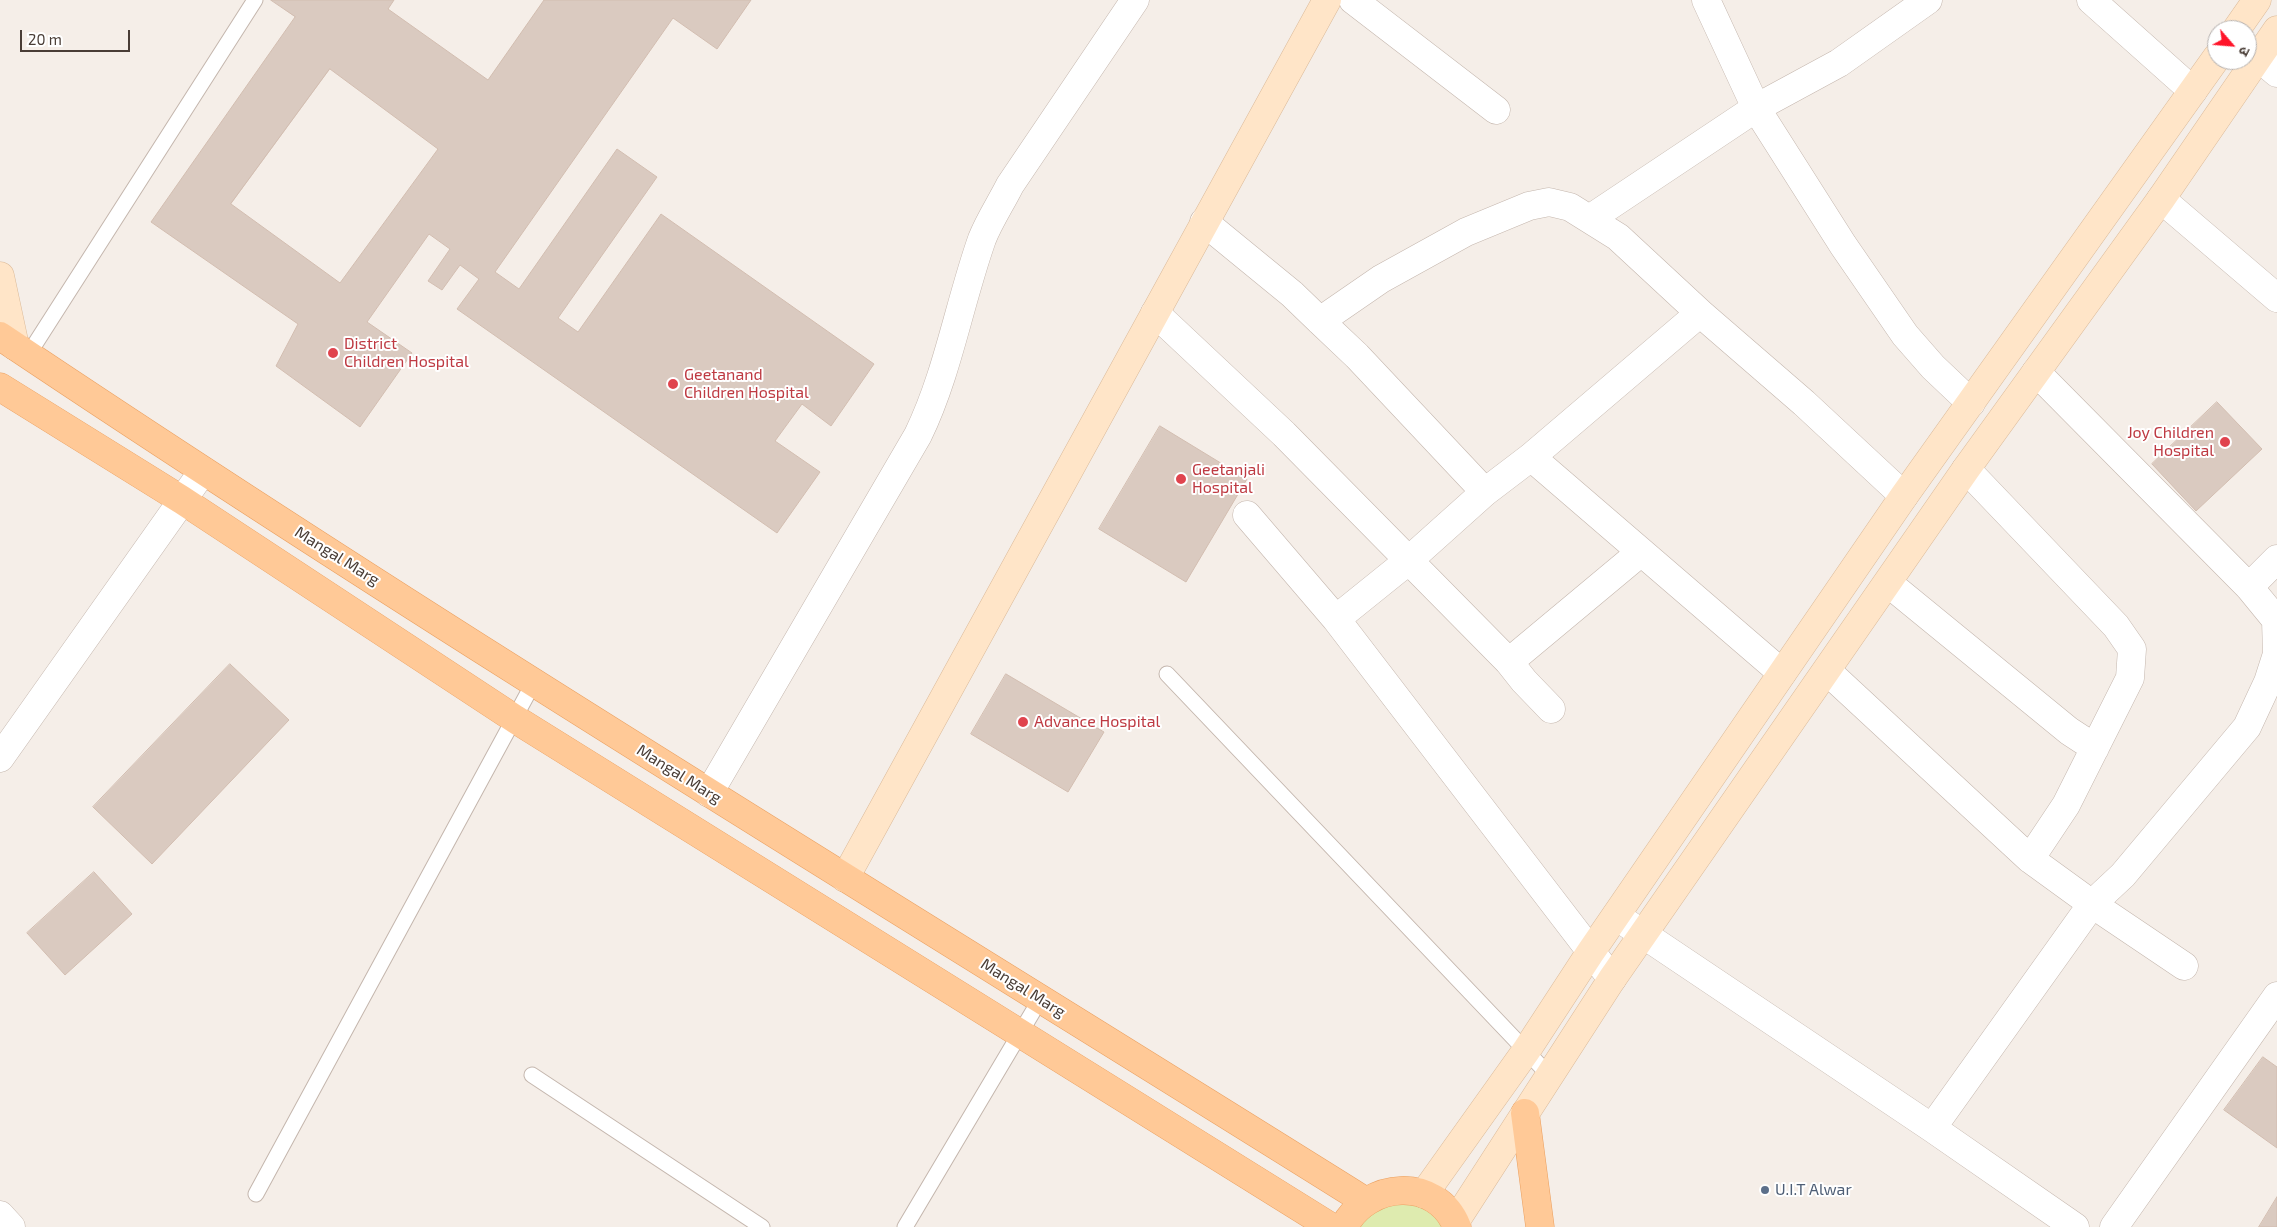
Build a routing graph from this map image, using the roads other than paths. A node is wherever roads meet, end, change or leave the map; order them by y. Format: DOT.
graph roads {
  1 [pos="255,0"];
  2 [pos="1134,0"];
  3 [pos="1327,0"];
  4 [pos="1353,0"];
  5 [pos="1706,0"];
  6 [pos="1928,0"];
  7 [pos="2091,0"];
  8 [pos="2257,0"];
  9 [pos="2243,20"];
  10 [pos="2277,30"];
  11 [pos="2268,65"];
  12 [pos="2208,70"];
  13 [pos="2193,91"];
  14 [pos="1756,108"];
  15 [pos="1496,110"];
  16 [pos="2161,199"];
  17 [pos="1590,218"];
  18 [pos="1204,222"];
  19 [pos="0,276"];
  20 [pos="2277,298"];
  21 [pos="1155,313"];
  22 [pos="1700,313"];
  23 [pos="1320,321"];
  24 [pos="15,346"];
  25 [pos="2036,372"];
  26 [pos="0,388"];
  27 [pos="1971,403"];
  28 [pos="1531,457"];
  29 [pos="1966,469"];
  30 [pos="202,470"];
  31 [pos="1484,492"];
  32 [pos="1904,496"];
  33 [pos="182,500"];
  34 [pos="1247,515"];
  35 [pos="1641,552"];
  36 [pos="2277,559"];
  37 [pos="1408,561"];
  38 [pos="1888,584"];
  39 [pos="2248,587"];
  40 [pos="1336,619"];
  41 [pos="1509,662"];
  42 [pos="1827,671"];
  43 [pos="1782,673"];
  44 [pos="1167,674"];
  45 [pos="534,682"];
  46 [pos="1551,709"];
  47 [pos="515,719"];
  48 [pos="2095,748"];
  49 [pos="0,758"];
  50 [pos="709,793"];
  51 [pos="2030,859"];
  52 [pos="845,878"];
  53 [pos="2092,904"];
  54 [pos="1616,916"];
  55 [pos="1644,935"];
  56 [pos="1590,953"];
  57 [pos="2184,966"];
  58 [pos="1612,979"];
  59 [pos="2277,996"];
  60 [pos="1041,998"];
  61 [pos="1020,1034"];
  62 [pos="1526,1051"];
  63 [pos="532,1075"];
  64 [pos="1549,1075"];
  65 [pos="1525,1113"];
  66 [pos="1932,1128"];
  67 [pos="256,1194"];
  68 [pos="1424,1194"];
  69 [pos="1364,1201"];
  70 [pos="0,1215"];
  71 [pos="1456,1224"];
  72 [pos="12,1227"];
  73 [pos="762,1227"];
  74 [pos="905,1227"];
  75 [pos="1331,1227"];
  76 [pos="1344,1227"];
  77 [pos="1540,1227"];
  78 [pos="2074,1227"];
  79 [pos="2114,1227"];
  1 -- 24 [label="lane"];
  2 -- 50 [label="street"];
  3 -- 18 [label="main road"];
  4 -- 15 [label="street"];
  5 -- 14 [label="street"];
  6 -- 14 [label="street"];
  7 -- 13 [label="street"];
  8 -- 9 [label="main road"];
  10 -- 11 [label="main road"];
  11 -- 16 [label="main road"];
  12 -- 13 [label="main road"];
  13 -- 27 [label="main road"];
  14 -- 17 [label="street"];
  14 -- 27 [label="street"];
  16 -- 20 [label="street"];
  16 -- 25 [label="main road"];
  17 -- 22 [label="street"];
  17 -- 23 [label="street"];
  18 -- 21 [label="main road"];
  18 -- 23 [label="street"];
  19 -- 24 [label="main road"];
  21 -- 37 [label="street"];
  21 -- 52 [label="main road"];
  22 -- 28 [label="street"];
  22 -- 32 [label="street"];
  23 -- 31 [label="street"];
  24 -- 30 [label="main road, Mangal Marg"];
  25 -- 29 [label="main road"];
  25 -- 39 [label="street"];
  26 -- 33 [label="main road"];
  27 -- 32 [label="main road"];
  28 -- 31 [label="street"];
  28 -- 35 [label="street"];
  29 -- 38 [label="main road"];
  29 -- 48 [label="street"];
  30 -- 33 [label="street"];
  30 -- 45 [label="main road, Mangal Marg"];
  31 -- 37 [label="street"];
  32 -- 43 [label="main road"];
  33 -- 47 [label="main road"];
  33 -- 49 [label="street"];
  34 -- 40 [label="street"];
  35 -- 41 [label="street"];
  35 -- 43 [label="street"];
  36 -- 39 [label="street"];
  37 -- 40 [label="street"];
  37 -- 41 [label="street"];
  38 -- 42 [label="main road"];
  38 -- 48 [label="street"];
  39 -- 53 [label="street"];
  40 -- 56 [label="street"];
  41 -- 46 [label="street"];
  42 -- 51 [label="street"];
  42 -- 55 [label="main road"];
  43 -- 54 [label="main road"];
  44 -- 62 [label="lane"];
  45 -- 47 [label="lane"];
  45 -- 50 [label="main road, Mangal Marg"];
  47 -- 61 [label="main road"];
  47 -- 67 [label="lane"];
  48 -- 51 [label="street"];
  50 -- 52 [label="main road, Mangal Marg"];
  51 -- 53 [label="street"];
  52 -- 60 [label="main road, Mangal Marg"];
  53 -- 57 [label="street"];
  53 -- 66 [label="street"];
  54 -- 55 [label="street"];
  54 -- 56 [label="main road"];
  55 -- 58 [label="main road"];
  55 -- 66 [label="street"];
  56 -- 58 [label="street"];
  56 -- 62 [label="main road"];
  58 -- 64 [label="main road"];
  59 -- 79 [label="street"];
  60 -- 61 [label="lane"];
  60 -- 69 [label="main road, Mangal Marg"];
  61 -- 74 [label="lane"];
  61 -- 75 [label="main road"];
  62 -- 64 [label="lane"];
  62 -- 68 [label="main road"];
  63 -- 73 [label="lane"];
  64 -- 65 [label="main road"];
  65 -- 71 [label="main road"];
  65 -- 77 [label="main road"];
  66 -- 78 [label="street"];
  68 -- 69 [label="main road"];
  68 -- 71 [label="main road"];
  69 -- 76 [label="main road"];
  70 -- 72 [label="street"];
}
